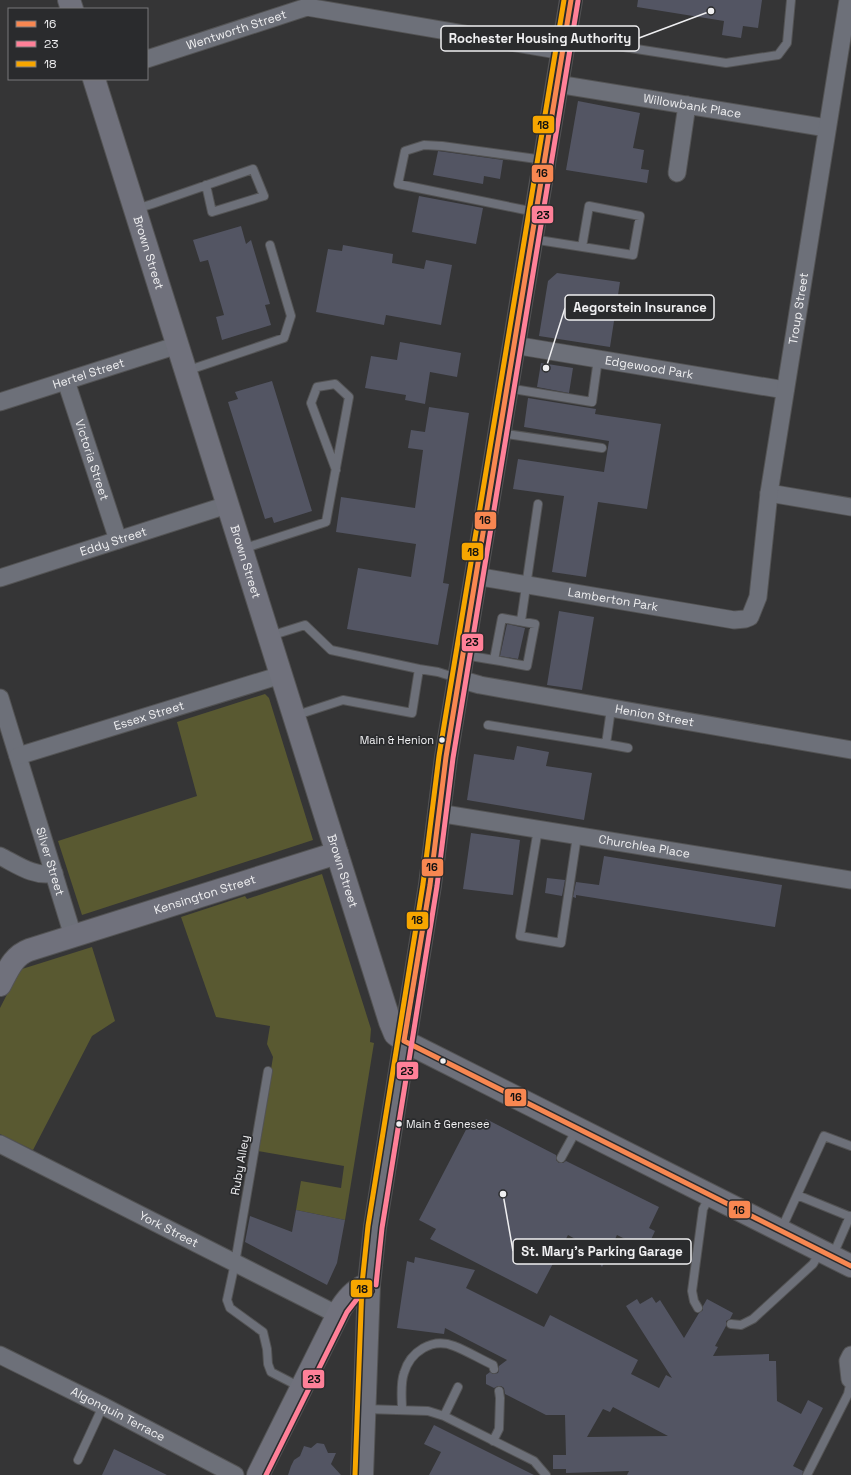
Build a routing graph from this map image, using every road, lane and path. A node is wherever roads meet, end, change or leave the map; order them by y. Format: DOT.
graph roads {
  1 [pos="571,0"];
  2 [pos="791,0"];
  3 [pos="848,0"];
  4 [pos="307,3"];
  5 [pos="564,44"];
  6 [pos="148,59"];
  7 [pos="94,80"];
  8 [pos="557,84"];
  9 [pos="687,105"];
  10 [pos="827,128"];
  11 [pos="544,160"];
  12 [pos="677,173"];
  13 [pos="206,185"];
  14 [pos="135,210"];
  15 [pos="536,212"];
  16 [pos="531,239"];
  17 [pos="270,245"];
  18 [pos="582,247"];
  19 [pos="178,345"];
  20 [pos="514,345"];
  21 [pos="598,359"];
  22 [pos="186,371"];
  23 [pos="66,381"];
  24 [pos="507,388"];
  25 [pos="785,390"];
  26 [pos="0,402"];
  27 [pos="499,433"];
  28 [pos="602,448"];
  29 [pos="336,470"];
  30 [pos="769,493"];
  31 [pos="538,504"];
  32 [pos="227,505"];
  33 [pos="851,506"];
  34 [pos="118,540"];
  35 [pos="241,549"];
  36 [pos="475,576"];
  37 [pos="0,578"];
  38 [pos="526,585"];
  39 [pos="750,616"];
  40 [pos="521,621"];
  41 [pos="268,636"];
  42 [pos="462,655"];
  43 [pos="494,660"];
  44 [pos="419,669"];
  45 [pos="281,675"];
  46 [pos="459,679"];
  47 [pos="0,698"];
  48 [pos="611,709"];
  49 [pos="294,716"];
  50 [pos="488,724"];
  51 [pos="606,744"];
  52 [pos="628,748"];
  53 [pos="851,750"];
  54 [pos="18,756"];
  55 [pos="438,814"];
  56 [pos="538,829"];
  57 [pos="577,836"];
  58 [pos="336,853"];
  59 [pos="0,856"];
  60 [pos="54,873"];
  61 [pos="851,880"];
  62 [pos="73,936"];
  63 [pos="0,985"];
  64 [pos="404,1041"];
  65 [pos="268,1071"];
  66 [pos="577,1128"];
  67 [pos="0,1144"];
  68 [pos="851,1146"];
  69 [pos="561,1158"];
  70 [pos="710,1195"];
  71 [pos="797,1195"];
  72 [pos="850,1217"];
  73 [pos="781,1231"];
  74 [pos="835,1257"];
  75 [pos="235,1263"];
  76 [pos="369,1284"];
  77 [pos="698,1308"];
  78 [pos="338,1316"];
  79 [pos="731,1324"];
  80 [pos="0,1355"];
  81 [pos="851,1355"];
  82 [pos="494,1369"];
  83 [pos="851,1379"];
  84 [pos="458,1387"];
  85 [pos="302,1388"];
  86 [pos="499,1391"];
  87 [pos="103,1406"];
  88 [pos="364,1408"];
  89 [pos="402,1410"];
  90 [pos="444,1416"];
  91 [pos="493,1441"];
  92 [pos="78,1460"];
  93 [pos="235,1475"];
  94 [pos="258,1475"];
  95 [pos="362,1475"];
  96 [pos="546,1475"];
  97 [pos="807,1475"];
  1 -- 5 [label="main road"];
  2 -- 5 [label="lane"];
  3 -- 10 [label="street, Troup Street"];
  4 -- 5 [label="street, Wentworth Street"];
  4 -- 6 [label="street, Wentworth Street"];
  5 -- 8 [label="main road"];
  7 -- 14 [label="main road, Brown Street"];
  8 -- 9 [label="street, Willowbank Place"];
  8 -- 11 [label="main road"];
  9 -- 10 [label="street, Willowbank Place"];
  9 -- 12 [label="street"];
  10 -- 25 [label="street, Troup Street"];
  11 -- 15 [label="main road"];
  11 -- 15 [label="lane"];
  13 -- 13 [label="lane"];
  13 -- 14 [label="lane"];
  14 -- 19 [label="main road, Brown Street"];
  15 -- 16 [label="main road"];
  16 -- 18 [label="lane"];
  16 -- 20 [label="main road"];
  17 -- 22 [label="lane"];
  18 -- 18 [label="lane"];
  19 -- 22 [label="main road, Brown Street"];
  19 -- 23 [label="street, Hertel Street"];
  20 -- 21 [label="street, Edgewood Park"];
  20 -- 24 [label="main road"];
  21 -- 24 [label="lane"];
  21 -- 25 [label="street, Edgewood Park"];
  22 -- 32 [label="main road, Brown Street"];
  23 -- 26 [label="street, Hertel Street"];
  23 -- 34 [label="street, Victoria Street"];
  24 -- 27 [label="main road"];
  25 -- 30 [label="street, Troup Street"];
  27 -- 28 [label="lane"];
  27 -- 36 [label="main road"];
  29 -- 29 [label="lane"];
  29 -- 35 [label="lane"];
  30 -- 33 [label="street"];
  30 -- 39 [label="street, Troup Street"];
  31 -- 38 [label="lane"];
  32 -- 34 [label="street, Eddy Street"];
  32 -- 35 [label="main road, Brown Street"];
  34 -- 37 [label="street, Eddy Street"];
  35 -- 41 [label="main road, Brown Street"];
  36 -- 38 [label="street, Lamberton Park"];
  36 -- 42 [label="main road"];
  38 -- 39 [label="street, Lamberton Park"];
  38 -- 40 [label="lane"];
  40 -- 43 [label="lane"];
  40 -- 43 [label="lane"];
  41 -- 44 [label="lane"];
  41 -- 45 [label="main road, Brown Street"];
  42 -- 43 [label="lane"];
  42 -- 46 [label="main road"];
  44 -- 46 [label="lane"];
  44 -- 49 [label="lane"];
  45 -- 49 [label="main road, Brown Street"];
  45 -- 54 [label="street, Essex Street"];
  46 -- 48 [label="street, Henion Street"];
  46 -- 55 [label="main road"];
  47 -- 54 [label="street, Silver Street"];
  48 -- 51 [label="lane"];
  48 -- 53 [label="street, Henion Street"];
  49 -- 58 [label="main road, Brown Street"];
  50 -- 51 [label="lane"];
  51 -- 52 [label="lane"];
  54 -- 60 [label="street, Silver Street"];
  55 -- 56 [label="street, Churchlea Place"];
  55 -- 64 [label="main road"];
  56 -- 57 [label="street, Churchlea Place"];
  56 -- 57 [label="lane"];
  57 -- 61 [label="street, Churchlea Place"];
  58 -- 62 [label="main road, Kensington Street"];
  58 -- 64 [label="main road, Brown Street"];
  59 -- 60 [label="street"];
  60 -- 62 [label="street, Silver Street"];
  62 -- 63 [label="main road"];
  64 -- 66 [label="main road"];
  64 -- 76 [label="main road"];
  65 -- 75 [label="lane, Ruby Alley"];
  66 -- 69 [label="lane"];
  66 -- 70 [label="main road"];
  67 -- 75 [label="street, York Street"];
  68 -- 71 [label="lane"];
  70 -- 73 [label="main road"];
  70 -- 77 [label="lane"];
  71 -- 72 [label="lane"];
  71 -- 73 [label="lane"];
  72 -- 74 [label="lane"];
  73 -- 74 [label="main road"];
  74 -- 79 [label="lane"];
  75 -- 78 [label="street, York Street"];
  75 -- 85 [label="lane, Ruby Alley"];
  76 -- 78 [label="main road"];
  76 -- 88 [label="main road"];
  78 -- 85 [label="main road"];
  80 -- 87 [label="street, Algonquin Terrace"];
  81 -- 83 [label="street"];
  82 -- 89 [label="lane"];
  83 -- 97 [label="lane"];
  84 -- 90 [label="lane"];
  85 -- 94 [label="main road"];
  86 -- 91 [label="lane"];
  87 -- 92 [label="lane"];
  87 -- 93 [label="street, Algonquin Terrace"];
  88 -- 89 [label="lane"];
  88 -- 95 [label="main road"];
  89 -- 90 [label="lane"];
  90 -- 91 [label="lane"];
  91 -- 96 [label="lane"];
}
